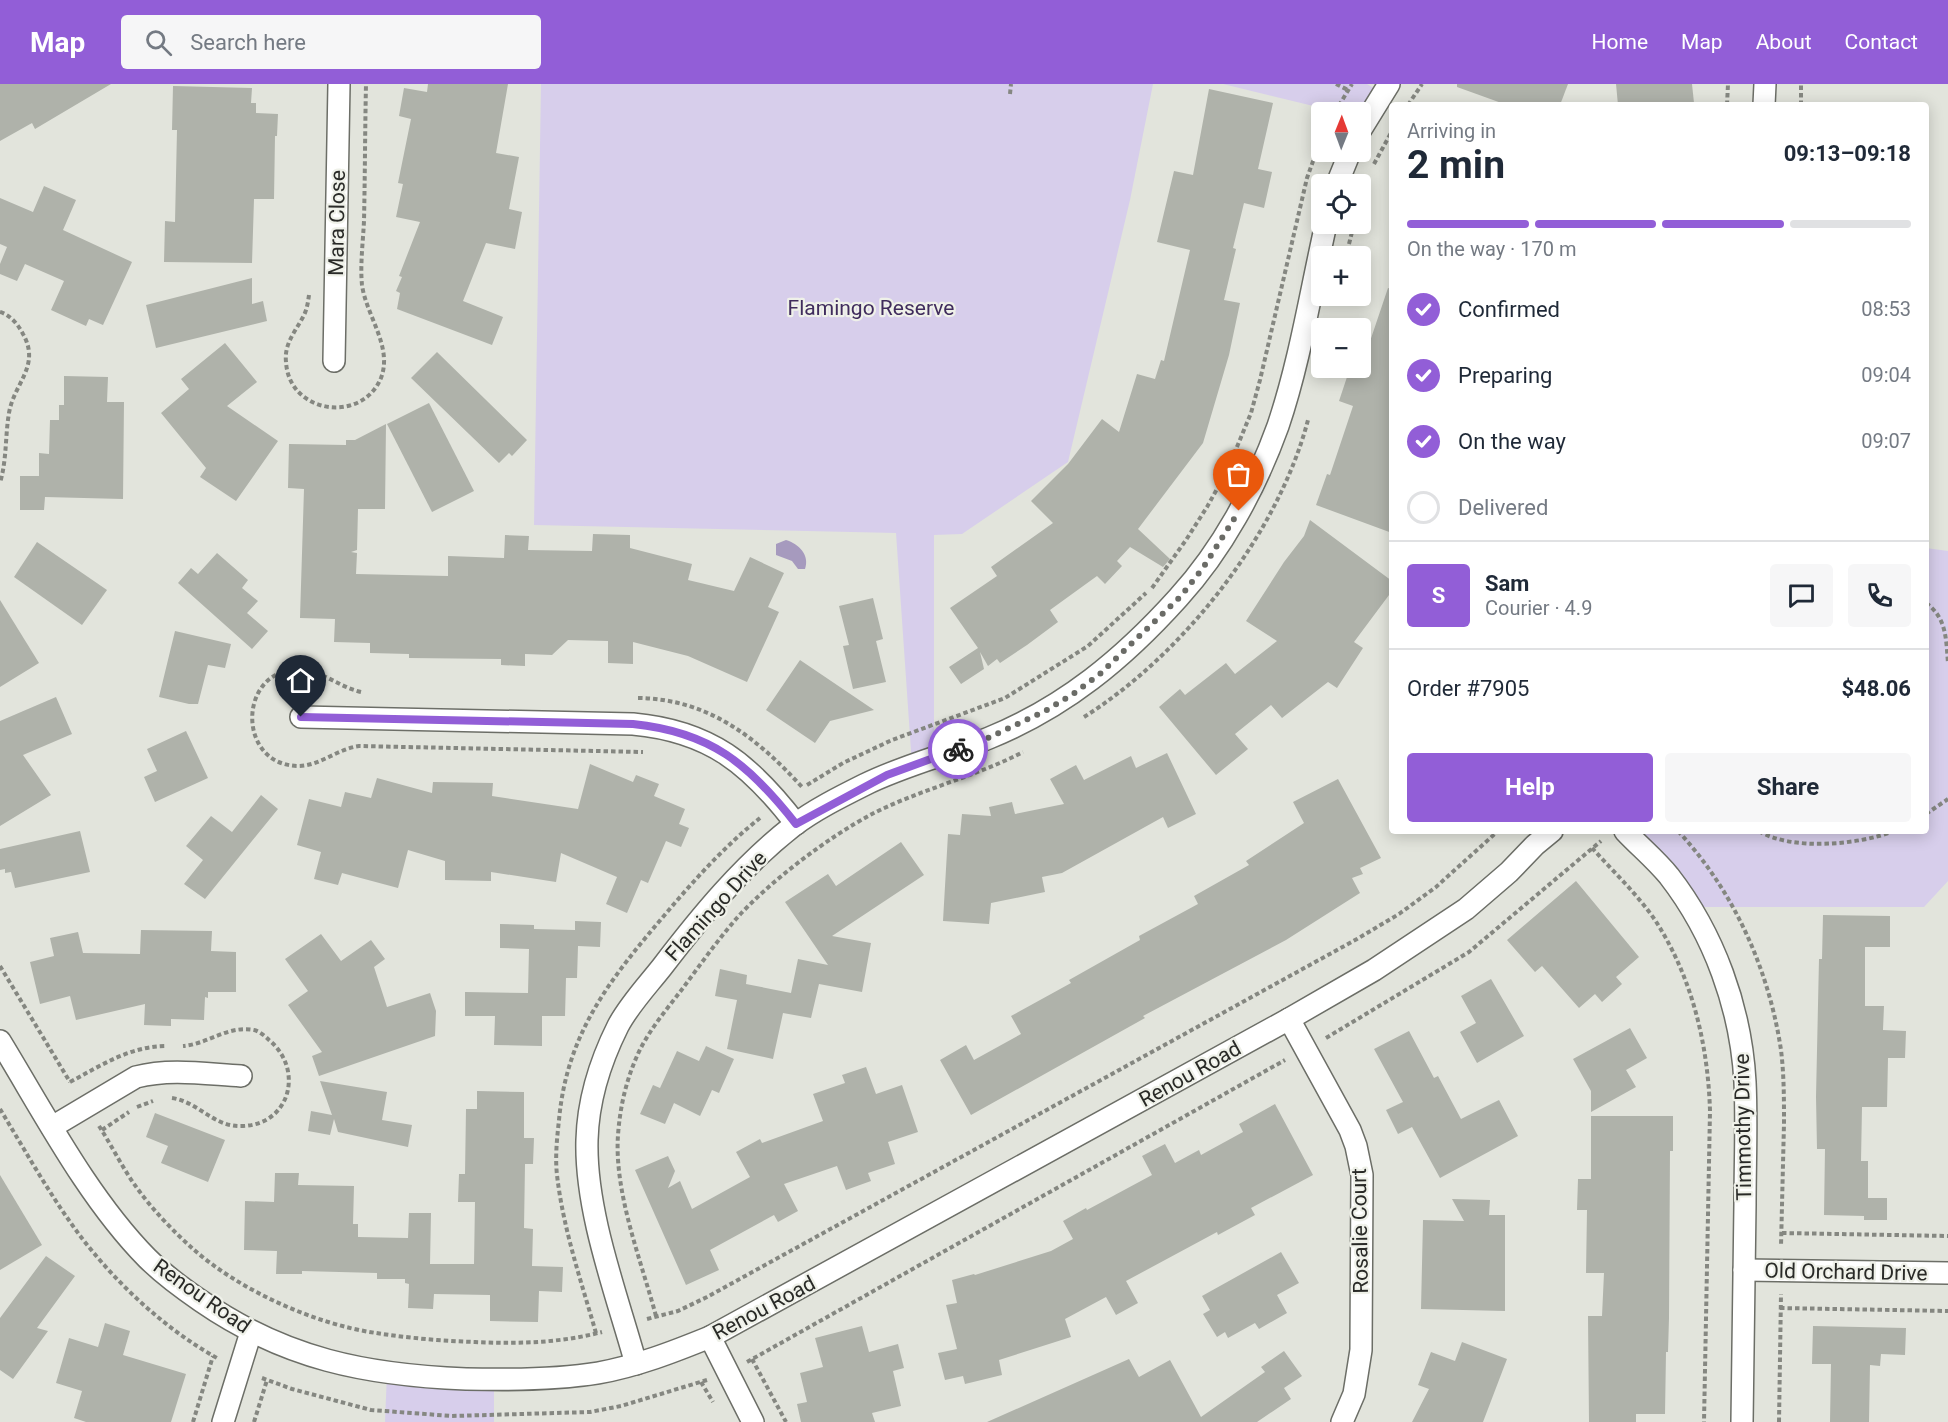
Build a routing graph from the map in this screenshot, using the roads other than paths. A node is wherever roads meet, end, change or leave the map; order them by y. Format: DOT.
graph roads {
  1 [pos="339,84"];
  2 [pos="1389,84"];
  3 [pos="1765,84"];
  4 [pos="1764,102"];
  5 [pos="1371,113"];
  6 [pos="1324,234"];
  7 [pos="334,361"];
  8 [pos="301,717"];
  9 [pos="796,824"];
  10 [pos="1548,834"];
  11 [pos="1627,834"];
  12 [pos="1289,1019"];
  13 [pos="0,1041"];
  14 [pos="241,1076"];
  15 [pos="52,1127"];
  16 [pos="1744,1270"];
  17 [pos="1948,1273"];
  18 [pos="251,1332"];
  19 [pos="710,1337"];
  20 [pos="636,1364"];
  21 [pos="224,1422"];
  22 [pos="753,1422"];
  23 [pos="1342,1422"];
  24 [pos="1742,1422"];
  1 -- 7 [label="street, Mara Close"];
  2 -- 5 [label="street"];
  3 -- 4 [label="street"];
  6 -- 9 [label="street, Flamingo Drive"];
  8 -- 9 [label="street"];
  9 -- 20 [label="street, Flamingo Drive"];
  10 -- 12 [label="street, Renou Road"];
  11 -- 16 [label="street, Timmothy Drive"];
  12 -- 19 [label="street, Renou Road"];
  12 -- 23 [label="street, Rosalie Court"];
  13 -- 15 [label="street, Renou Road"];
  14 -- 15 [label="street"];
  15 -- 18 [label="street, Renou Road"];
  16 -- 17 [label="street, Old Orchard Drive"];
  16 -- 24 [label="street, Timmothy Drive"];
  18 -- 20 [label="street, Renou Road"];
  18 -- 21 [label="street"];
  19 -- 20 [label="street, Renou Road"];
  19 -- 22 [label="street"];
}
